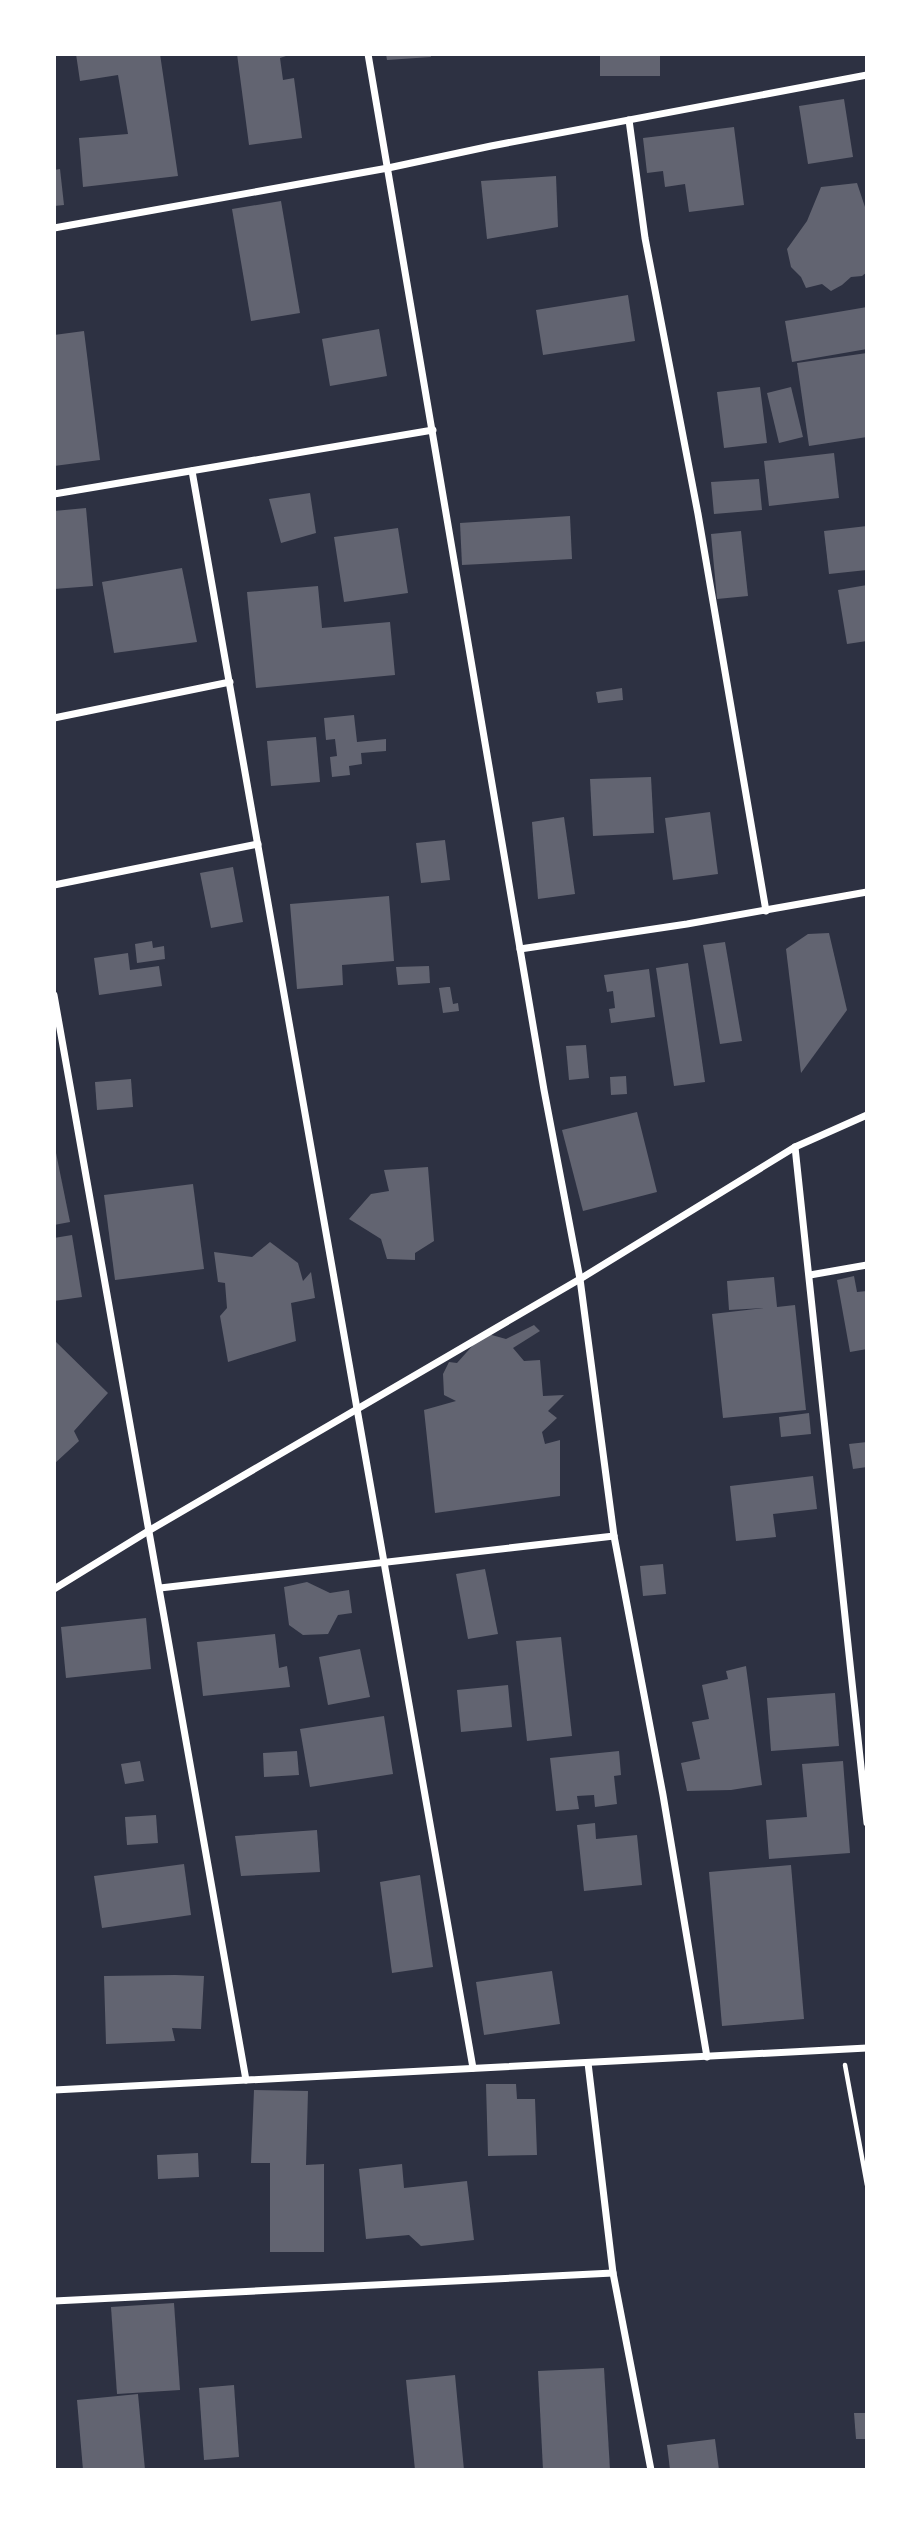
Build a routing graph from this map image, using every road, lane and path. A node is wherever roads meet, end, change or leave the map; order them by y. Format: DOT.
graph roads {
  1 [pos="368,54"];
  2 [pos="867,75"];
  3 [pos="629,120"];
  4 [pos="388,168"];
  5 [pos="54,228"];
  6 [pos="433,430"];
  7 [pos="192,471"];
  8 [pos="54,494"];
  9 [pos="230,682"];
  10 [pos="54,718"];
  11 [pos="258,844"];
  12 [pos="54,886"];
  13 [pos="867,892"];
  14 [pos="766,911"];
  15 [pos="520,949"];
  16 [pos="54,995"];
  17 [pos="867,1115"];
  18 [pos="794,1147"];
  19 [pos="867,1265"];
  20 [pos="810,1275"];
  21 [pos="580,1279"];
  22 [pos="358,1409"];
  23 [pos="150,1530"];
  24 [pos="614,1536"];
  25 [pos="385,1563"];
  26 [pos="160,1588"];
  27 [pos="54,1589"];
  28 [pos="867,1823"];
  29 [pos="867,2048"];
  30 [pos="842,2049"];
  31 [pos="707,2057"];
  32 [pos="588,2063"];
  33 [pos="473,2068"];
  34 [pos="246,2080"];
  35 [pos="54,2090"];
  36 [pos="867,2185"];
  37 [pos="613,2273"];
  38 [pos="54,2301"];
  39 [pos="651,2470"];
  1 -- 4 [label="street"];
  2 -- 3 [label="street"];
  3 -- 4 [label="street"];
  3 -- 14 [label="street"];
  4 -- 5 [label="street"];
  4 -- 6 [label="street"];
  6 -- 7 [label="street"];
  6 -- 15 [label="street"];
  7 -- 8 [label="street"];
  7 -- 9 [label="street"];
  9 -- 10 [label="street"];
  9 -- 11 [label="street"];
  11 -- 12 [label="street"];
  11 -- 22 [label="street"];
  13 -- 14 [label="street"];
  14 -- 15 [label="street"];
  15 -- 21 [label="street"];
  16 -- 23 [label="street"];
  17 -- 18 [label="street"];
  18 -- 20 [label="street"];
  18 -- 21 [label="street"];
  19 -- 20 [label="street"];
  20 -- 28 [label="street"];
  21 -- 22 [label="street"];
  21 -- 24 [label="street"];
  22 -- 23 [label="street"];
  22 -- 25 [label="street"];
  23 -- 26 [label="street"];
  23 -- 27 [label="street"];
  24 -- 25 [label="street"];
  24 -- 31 [label="street"];
  25 -- 26 [label="street"];
  25 -- 33 [label="street"];
  26 -- 34 [label="street"];
  29 -- 30 [label="street"];
  30 -- 31 [label="street"];
  30 -- 36 [label="path"];
  31 -- 32 [label="street"];
  32 -- 33 [label="street"];
  32 -- 37 [label="street"];
  33 -- 34 [label="street"];
  34 -- 35 [label="street"];
  37 -- 38 [label="street"];
  37 -- 39 [label="street"];
}
